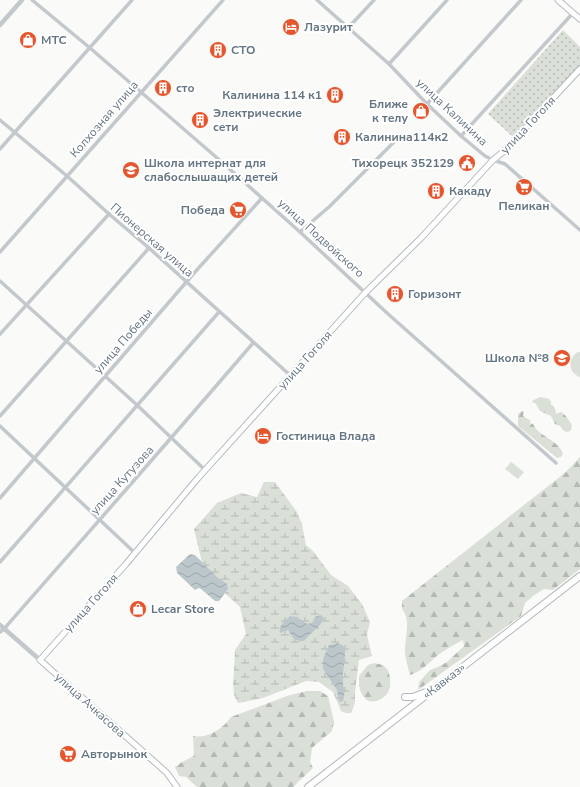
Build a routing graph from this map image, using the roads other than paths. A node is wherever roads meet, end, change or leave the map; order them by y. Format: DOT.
graph roads {
  1 [pos="22,0"];
  2 [pos="32,0"];
  3 [pos="132,0"];
  4 [pos="223,0"];
  5 [pos="317,0"];
  6 [pos="374,0"];
  7 [pos="447,0"];
  8 [pos="521,0"];
  9 [pos="558,0"];
  10 [pos="573,13"];
  11 [pos="580,19"];
  12 [pos="0,25"];
  13 [pos="348,28"];
  14 [pos="90,48"];
  15 [pos="389,64"];
  16 [pos="580,69"];
  17 [pos="141,92"];
  18 [pos="427,104"];
  19 [pos="0,120"];
  20 [pos="15,133"];
  21 [pos="401,135"];
  22 [pos="461,136"];
  23 [pos="0,149"];
  24 [pos="493,160"];
  25 [pos="67,176"];
  26 [pos="262,198"];
  27 [pos="109,214"];
  28 [pos="580,230"];
  29 [pos="300,232"];
  30 [pos="148,248"];
  31 [pos="0,252"];
  32 [pos="0,281"];
  33 [pos="186,283"];
  34 [pos="365,293"];
  35 [pos="27,304"];
  36 [pos="219,312"];
  37 [pos="0,334"];
  38 [pos="67,341"];
  39 [pos="253,343"];
  40 [pos="106,376"];
  41 [pos="291,376"];
  42 [pos="137,405"];
  43 [pos="0,416"];
  44 [pos="0,426"];
  45 [pos="172,438"];
  46 [pos="34,459"];
  47 [pos="556,463"];
  48 [pos="205,470"];
  49 [pos="65,487"];
  50 [pos="0,498"];
  51 [pos="99,520"];
  52 [pos="135,553"];
  53 [pos="0,562"];
  54 [pos="580,576"];
  55 [pos="0,625"];
  56 [pos="2,630"];
  57 [pos="40,660"];
  58 [pos="433,689"];
  59 [pos="405,697"];
  60 [pos="177,787"];
  61 [pos="308,787"];
  1 -- 12 [label="street"];
  2 -- 14 [label="street, улица Подвойского"];
  3 -- 14 [label="street"];
  4 -- 17 [label="street, Колхозная улица"];
  5 -- 13 [label="street, улица Калинина"];
  6 -- 13 [label="street"];
  7 -- 15 [label="street"];
  8 -- 18 [label="street"];
  9 -- 10 [label="main road"];
  10 -- 11 [label="main road"];
  10 -- 22 [label="street"];
  13 -- 15 [label="street, улица Калинина"];
  14 -- 17 [label="street, улица Подвойского"];
  14 -- 20 [label="street"];
  15 -- 18 [label="street, улица Калинина"];
  16 -- 24 [label="main road, улица Гоголя"];
  17 -- 25 [label="street, Колхозная улица"];
  17 -- 26 [label="street, улица Подвойского"];
  18 -- 22 [label="street, улица Калинина"];
  19 -- 20 [label="street, Пионерская улица"];
  20 -- 23 [label="street"];
  20 -- 25 [label="street, Пионерская улица"];
  21 -- 29 [label="street"];
  22 -- 24 [label="street, улица Калинина"];
  24 -- 28 [label="street, улица Калинина"];
  24 -- 34 [label="main road, улица Гоголя"];
  25 -- 27 [label="street, Пионерская улица"];
  25 -- 31 [label="street, Колхозная улица"];
  26 -- 29 [label="street, улица Подвойского"];
  26 -- 33 [label="street, улица Победы"];
  27 -- 30 [label="street, Пионерская улица"];
  27 -- 35 [label="street"];
  29 -- 34 [label="street, улица Подвойского"];
  30 -- 33 [label="street, Пионерская улица"];
  30 -- 38 [label="street"];
  32 -- 35 [label="street"];
  33 -- 36 [label="street, Пионерская улица"];
  33 -- 40 [label="street, улица Победы"];
  34 -- 41 [label="main road, улица Гоголя"];
  34 -- 47 [label="street, улица Подвойского"];
  35 -- 37 [label="street"];
  35 -- 38 [label="street"];
  36 -- 39 [label="street, Пионерская улица"];
  36 -- 42 [label="street"];
  38 -- 40 [label="street"];
  38 -- 43 [label="street"];
  39 -- 41 [label="street, Пионерская улица"];
  39 -- 45 [label="street, улица Кутузова"];
  40 -- 42 [label="street"];
  40 -- 46 [label="street, улица Победы"];
  41 -- 48 [label="main road, улица Гоголя"];
  42 -- 45 [label="street"];
  42 -- 49 [label="street"];
  44 -- 46 [label="street"];
  45 -- 48 [label="street"];
  45 -- 51 [label="street, улица Кутузова"];
  46 -- 49 [label="street"];
  46 -- 50 [label="street, улица Победы"];
  48 -- 52 [label="main road, улица Гоголя"];
  49 -- 51 [label="street"];
  49 -- 53 [label="street"];
  51 -- 52 [label="street"];
  51 -- 56 [label="street, улица Кутузова"];
  52 -- 57 [label="main road, улица Гоголя"];
  54 -- 58 [label="highway, «Кавказ»"];
  55 -- 56 [label="street, улица Ачкасова"];
  56 -- 57 [label="street, улица Ачкасова"];
  57 -- 60 [label="main road, улица Ачкасова"];
  58 -- 59 [label="highway"];
  58 -- 61 [label="highway, «Кавказ»"];
}
